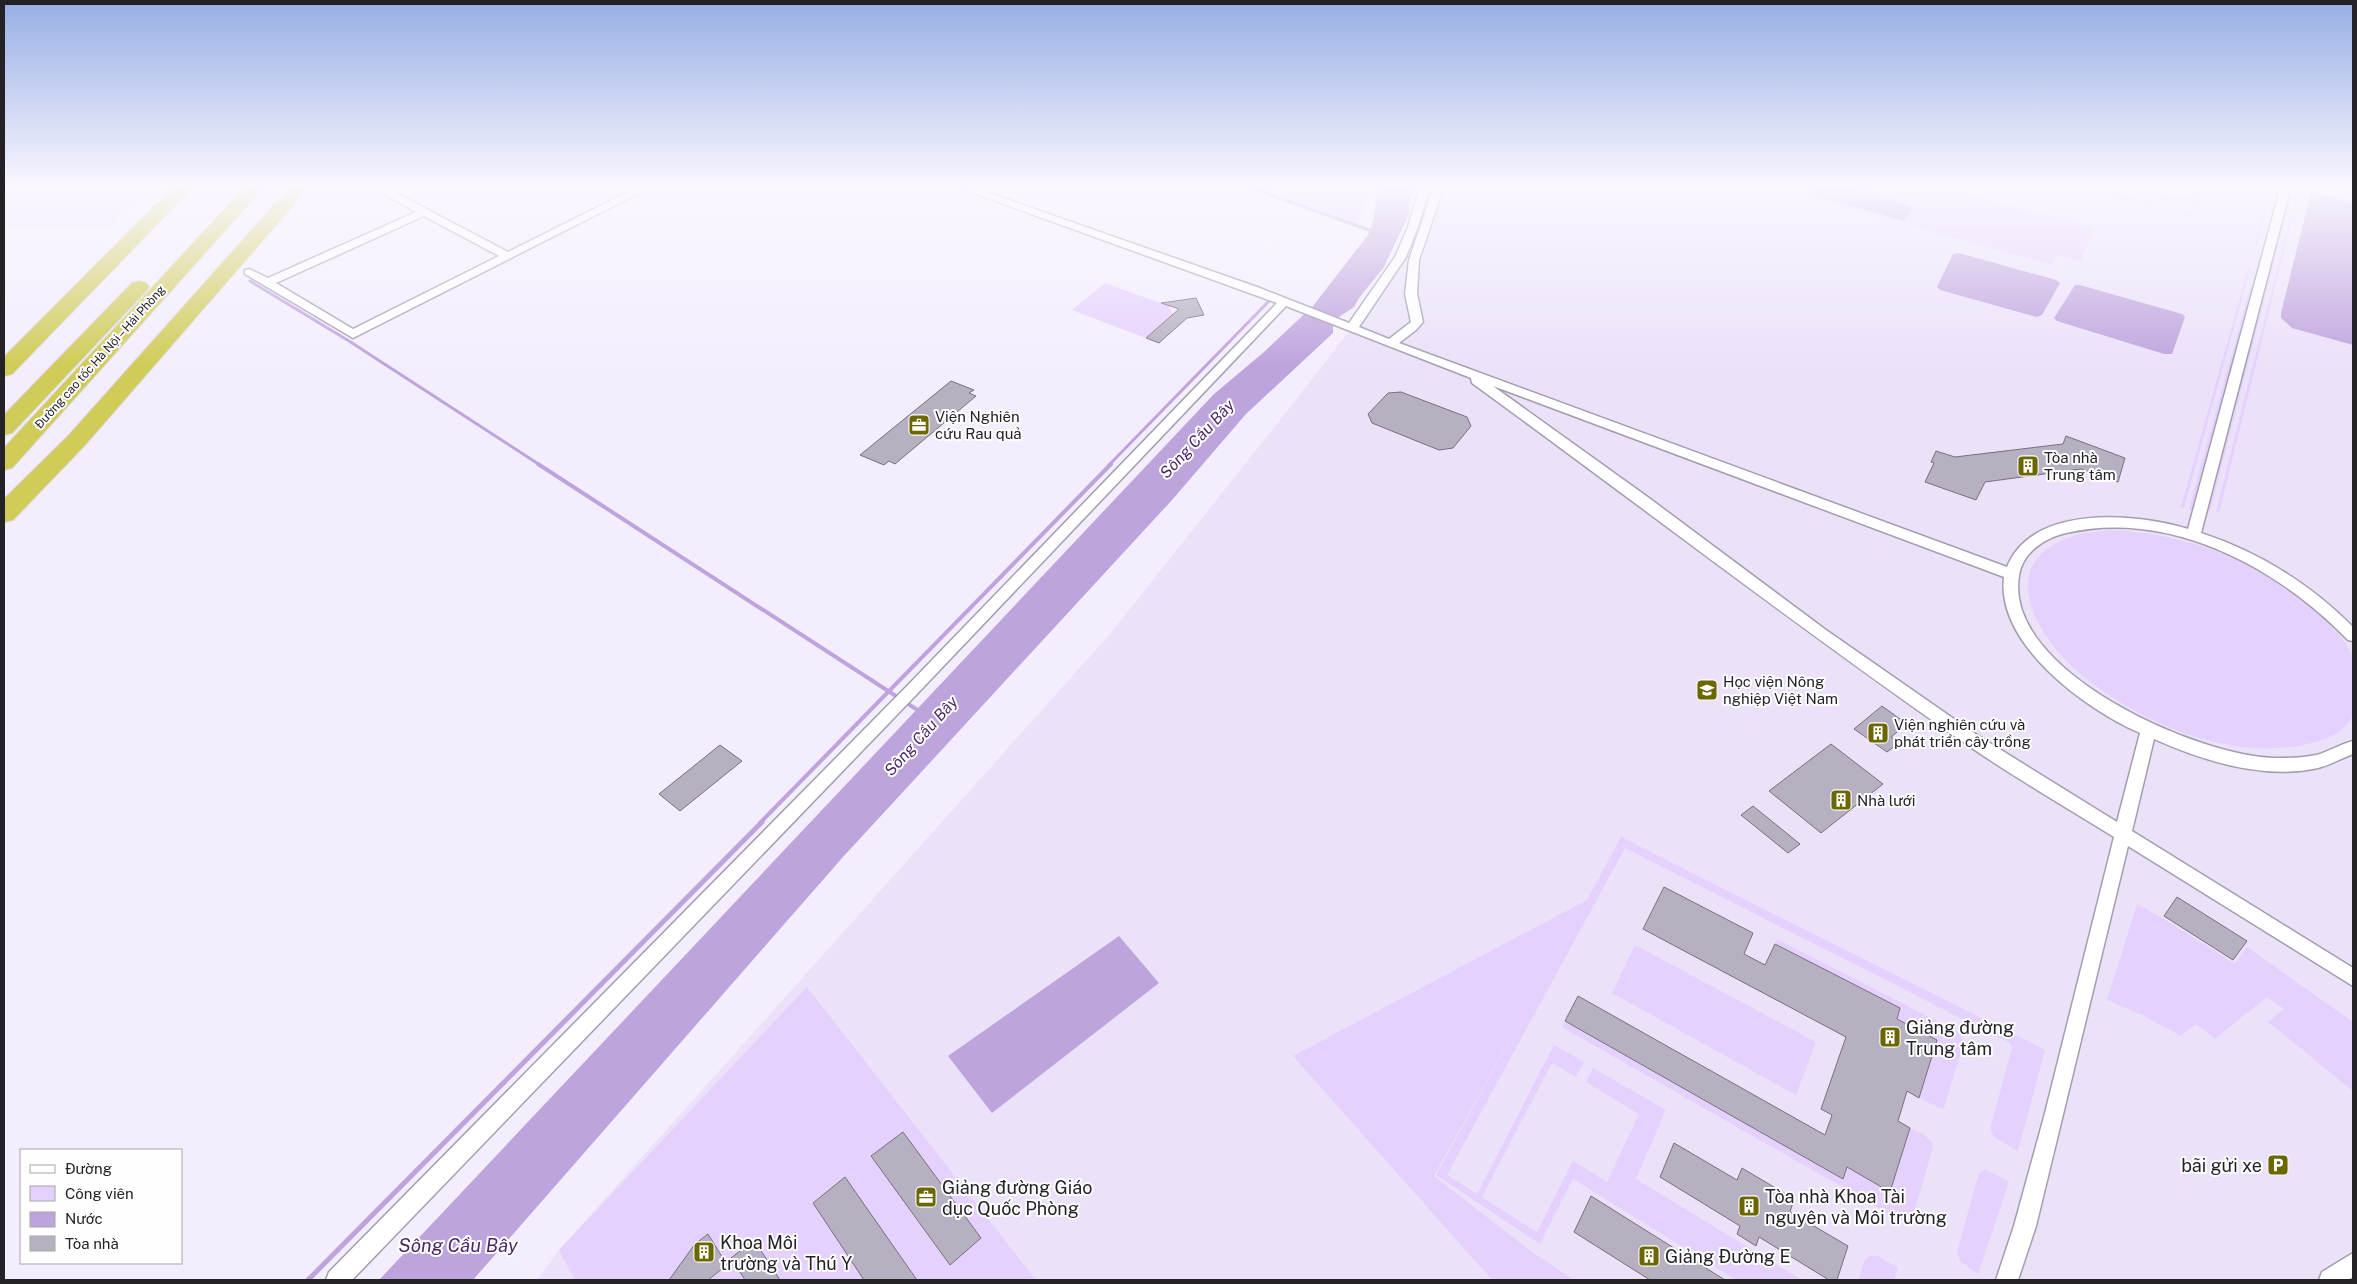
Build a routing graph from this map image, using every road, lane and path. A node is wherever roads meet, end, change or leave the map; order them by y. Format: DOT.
graph roads {
  1 [pos="126,246"];
  2 [pos="134,246"];
  3 [pos="177,246"];
  4 [pos="201,246"];
  5 [pos="243,246"];
  6 [pos="247,246"];
  7 [pos="349,246"];
  8 [pos="488,246"];
  9 [pos="527,246"];
  10 [pos="1129,246"];
  11 [pos="1404,246"];
  12 [pos="1419,246"];
  13 [pos="2270,246"];
  14 [pos="507,256"];
  15 [pos="250,272"];
  16 [pos="223,273"];
  17 [pos="267,283"];
  18 [pos="1285,301"];
  19 [pos="70,303"];
  20 [pos="1351,327"];
  21 [pos="1390,344"];
  22 [pos="4,368"];
  23 [pos="1462,370"];
  24 [pos="4,428"];
  25 [pos="4,462"];
  26 [pos="4,514"];
  27 [pos="2193,536"];
  28 [pos="2012,574"];
  29 [pos="2353,636"];
  30 [pos="2148,731"];
  31 [pos="2352,750"];
  32 [pos="2123,835"];
  33 [pos="2353,978"];
  34 [pos="2353,1264"];
  35 [pos="337,1280"];
  36 [pos="2007,1280"];
  37 [pos="2330,1280"];
  1 -- 19 [label="highway"];
  2 -- 19 [label="highway"];
  3 -- 24 [label="highway, Đường cao tốc Hà Nội – Hải Phòng"];
  4 -- 25 [label="highway, Đường cao tốc Hà Nội – Hải Phòng"];
  5 -- 16 [label="highway"];
  6 -- 16 [label="highway"];
  7 -- 17 [label="street"];
  8 -- 14 [label="street"];
  9 -- 14 [label="street"];
  10 -- 18 [label="street"];
  11 -- 20 [label="street"];
  12 -- 21 [label="street"];
  13 -- 27 [label="street"];
  14 -- 17 [label="street"];
  15 -- 17 [label="street"];
  16 -- 26 [label="highway"];
  18 -- 20 [label="street"];
  18 -- 35 [label="street"];
  19 -- 22 [label="highway"];
  20 -- 21 [label="street"];
  21 -- 23 [label="street"];
  23 -- 28 [label="street"];
  23 -- 32 [label="street"];
  27 -- 28 [label="street"];
  27 -- 29 [label="street"];
  28 -- 30 [label="street"];
  30 -- 31 [label="street"];
  30 -- 32 [label="street"];
  32 -- 33 [label="street"];
  32 -- 36 [label="street"];
  34 -- 37 [label="street"];
}
